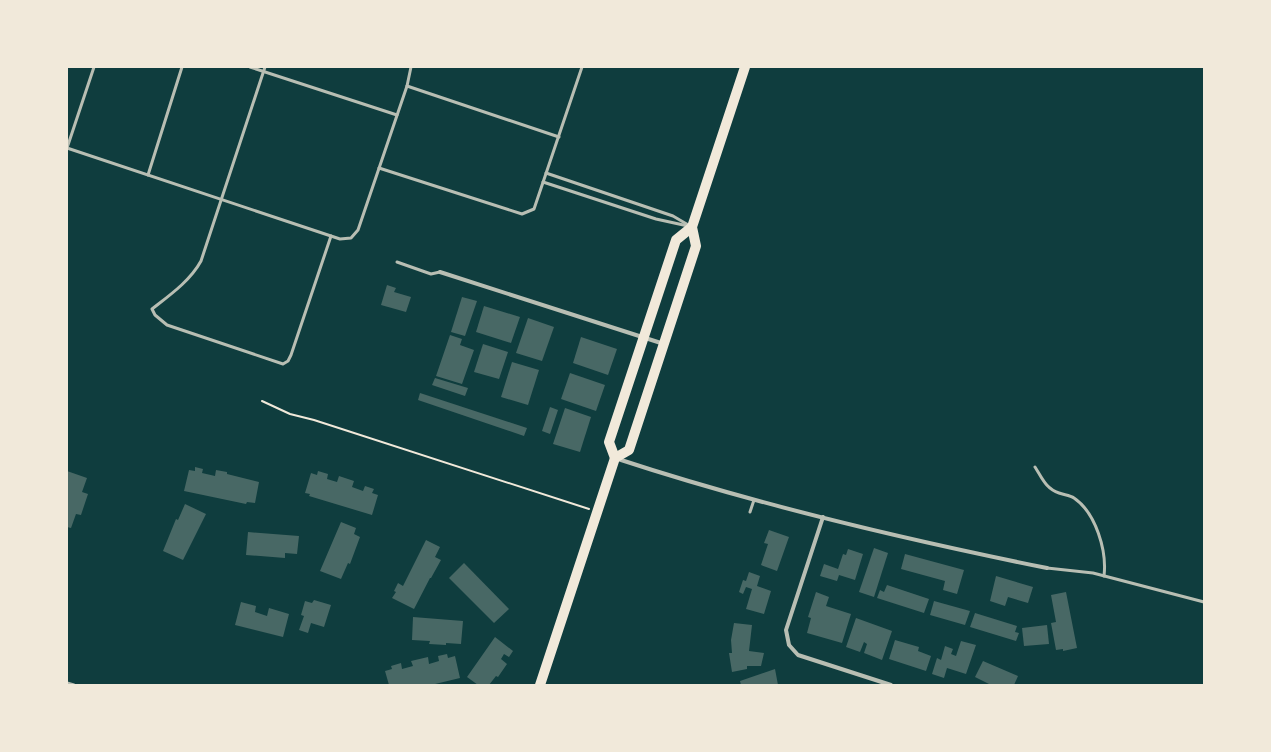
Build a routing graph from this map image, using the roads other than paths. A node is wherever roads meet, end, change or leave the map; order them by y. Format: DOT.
graph roads {
  1 [pos="94,67"];
  2 [pos="182,67"];
  3 [pos="250,67"];
  4 [pos="265,67"];
  5 [pos="411,67"];
  6 [pos="582,67"];
  7 [pos="745,67"];
  8 [pos="264,71"];
  9 [pos="407,86"];
  10 [pos="397,115"];
  11 [pos="559,137"];
  12 [pos="67,148"];
  13 [pos="379,168"];
  14 [pos="546,173"];
  15 [pos="148,175"];
  16 [pos="543,182"];
  17 [pos="222,200"];
  18 [pos="692,227"];
  19 [pos="331,236"];
  20 [pos="397,262"];
  21 [pos="440,272"];
  22 [pos="644,337"];
  23 [pos="665,344"];
  24 [pos="615,458"];
  25 [pos="1035,467"];
  26 [pos="754,500"];
  27 [pos="750,512"];
  28 [pos="823,517"];
  29 [pos="1047,568"];
  30 [pos="1104,576"];
  31 [pos="1204,602"];
  32 [pos="67,683"];
  33 [pos="74,685"];
  34 [pos="540,685"];
  35 [pos="891,685"];
  1 -- 12 [label="lane"];
  2 -- 15 [label="lane"];
  3 -- 8 [label="lane"];
  4 -- 8 [label="lane"];
  5 -- 9 [label="lane"];
  6 -- 11 [label="lane"];
  7 -- 18 [label="main road"];
  8 -- 10 [label="lane"];
  8 -- 17 [label="lane"];
  9 -- 10 [label="lane"];
  9 -- 11 [label="lane"];
  10 -- 13 [label="lane"];
  11 -- 14 [label="lane"];
  12 -- 15 [label="lane"];
  13 -- 16 [label="lane"];
  13 -- 19 [label="lane"];
  14 -- 16 [label="lane"];
  14 -- 18 [label="lane"];
  15 -- 17 [label="lane"];
  16 -- 18 [label="lane"];
  17 -- 19 [label="lane"];
  17 -- 19 [label="lane"];
  18 -- 22 [label="main road"];
  18 -- 23 [label="main road"];
  20 -- 21 [label="lane"];
  21 -- 22 [label="street"];
  22 -- 23 [label="street"];
  22 -- 24 [label="main road"];
  23 -- 24 [label="main road"];
  24 -- 26 [label="street"];
  24 -- 34 [label="main road"];
  25 -- 30 [label="lane"];
  26 -- 27 [label="lane"];
  26 -- 28 [label="street"];
  28 -- 29 [label="street"];
  28 -- 35 [label="street"];
  29 -- 30 [label="lane"];
  30 -- 31 [label="lane"];
  32 -- 33 [label="lane"];
}
